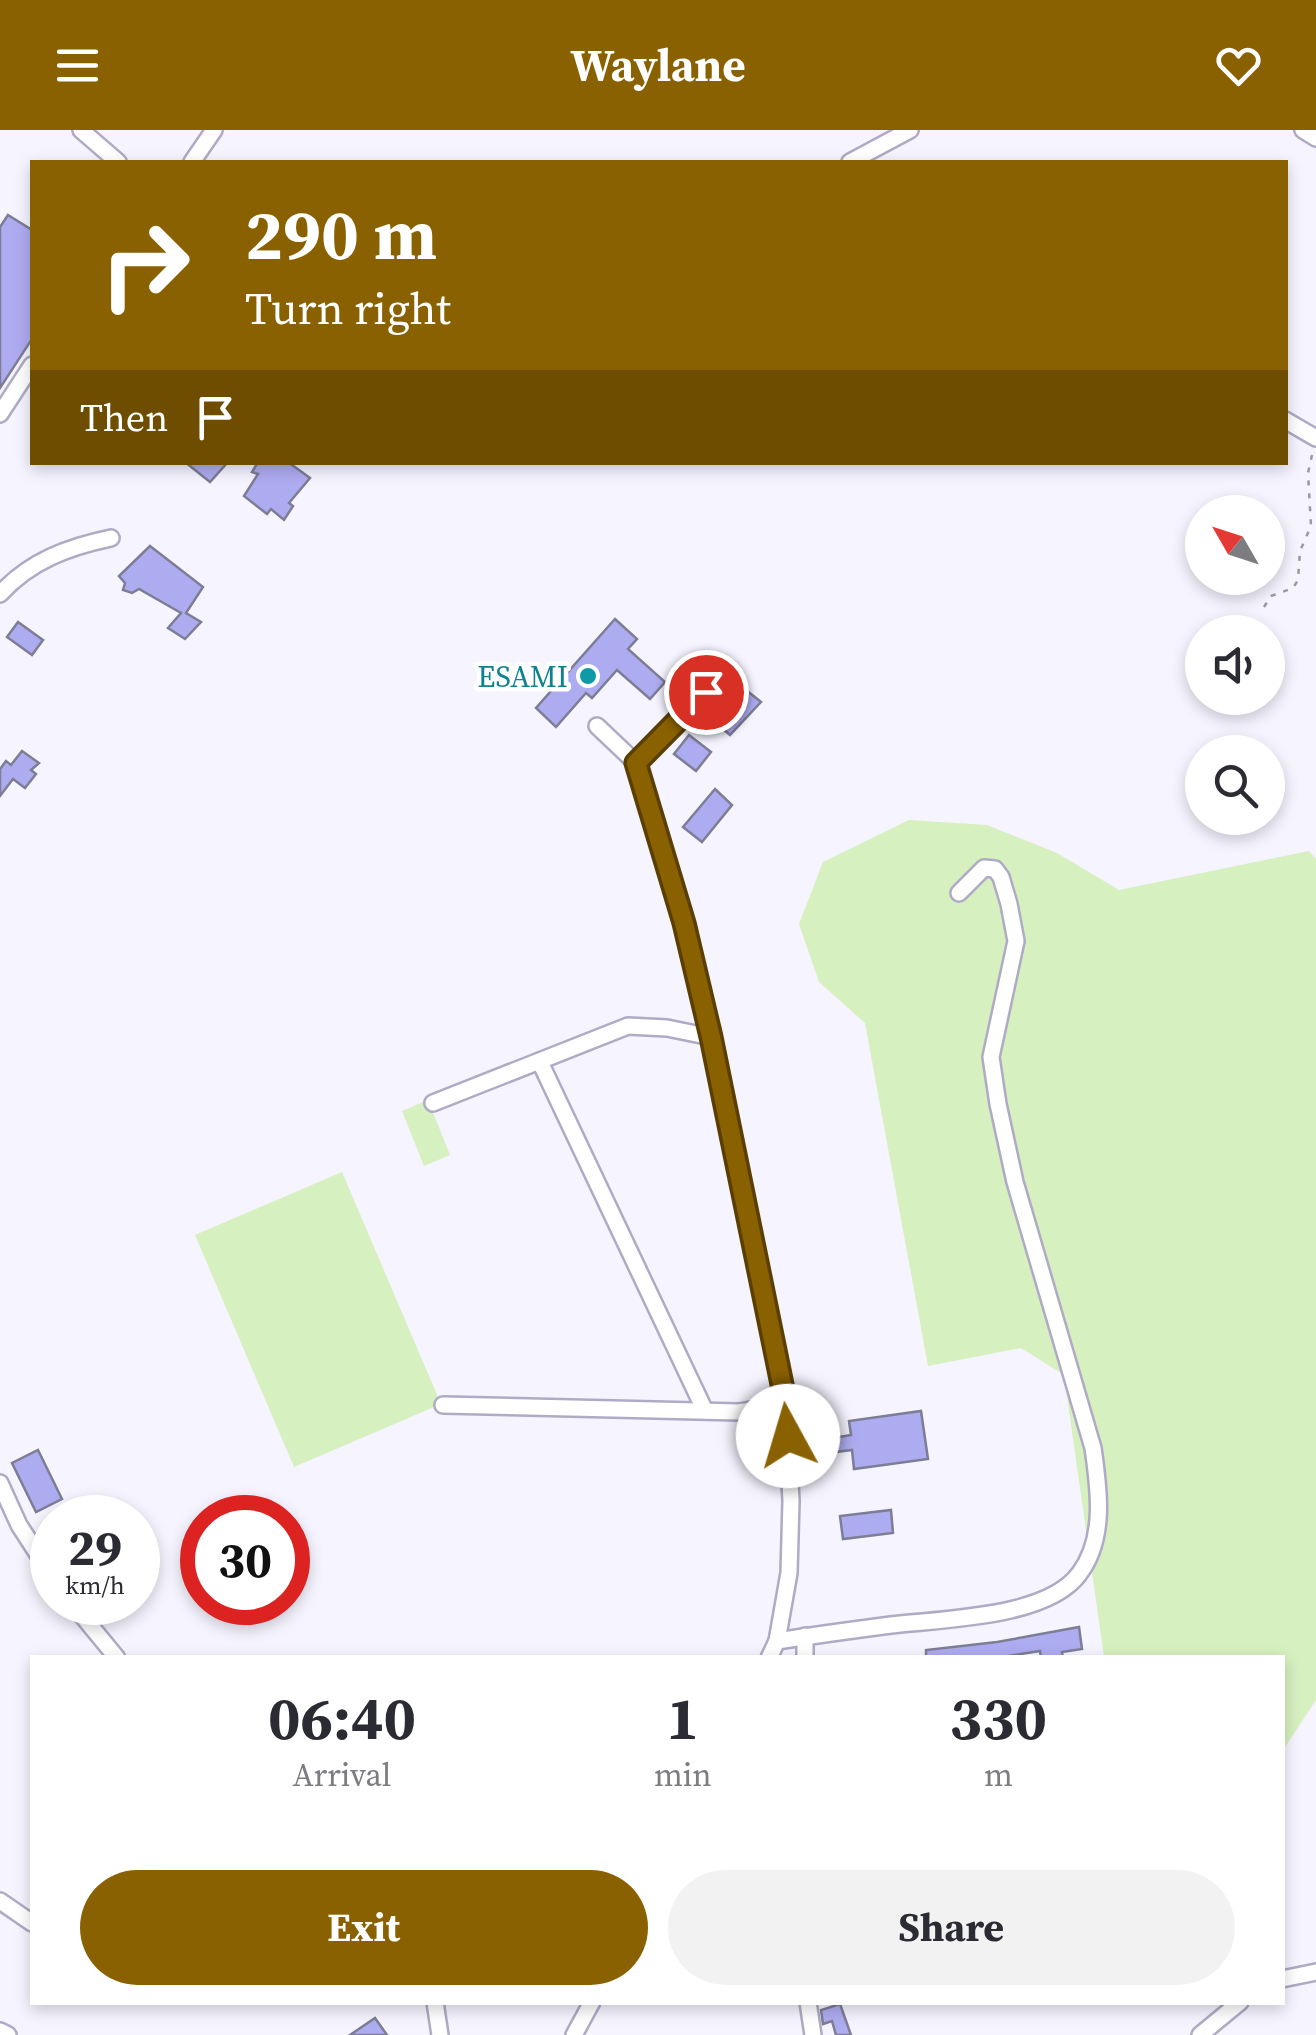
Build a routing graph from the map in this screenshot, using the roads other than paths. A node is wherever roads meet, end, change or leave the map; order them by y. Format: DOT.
graph roads {
  1 [pos="80,130"];
  2 [pos="214,130"];
  3 [pos="910,130"];
  4 [pos="1303,130"];
  5 [pos="1316,138"];
  6 [pos="116,160"];
  7 [pos="193,160"];
  8 [pos="854,160"];
  9 [pos="30,368"];
  10 [pos="0,414"];
  11 [pos="1288,422"];
  12 [pos="1316,438"];
  13 [pos="111,538"];
  14 [pos="0,594"];
  15 [pos="706,692"];
  16 [pos="597,726"];
  17 [pos="636,763"];
  18 [pos="959,893"];
  19 [pos="711,1037"];
  20 [pos="540,1062"];
  21 [pos="433,1103"];
  22 [pos="443,1404"];
  23 [pos="786,1404"];
  24 [pos="705,1411"];
  25 [pos="0,1483"];
  26 [pos="30,1542"];
  27 [pos="90,1625"];
  28 [pos="805,1636"];
  29 [pos="777,1642"];
  30 [pos="115,1655"];
  31 [pos="770,1655"];
  32 [pos="805,1655"];
  33 [pos="0,1900"];
  34 [pos="30,1922"];
  35 [pos="1316,1972"];
  36 [pos="1285,1978"];
  37 [pos="435,2005"];
  38 [pos="590,2005"];
  39 [pos="808,2005"];
  40 [pos="1236,2005"];
  41 [pos="0,2031"];
  42 [pos="8,2035"];
  43 [pos="440,2035"];
  44 [pos="574,2035"];
  45 [pos="813,2035"];
  46 [pos="1200,2035"];
  1 -- 6 [label="street"];
  2 -- 7 [label="street"];
  3 -- 8 [label="street"];
  4 -- 5 [label="street"];
  9 -- 10 [label="street"];
  11 -- 12 [label="street"];
  13 -- 14 [label="street"];
  15 -- 17 [label="street"];
  16 -- 17 [label="street"];
  17 -- 19 [label="street"];
  18 -- 28 [label="street"];
  19 -- 20 [label="street"];
  19 -- 23 [label="street"];
  20 -- 21 [label="street"];
  20 -- 24 [label="street"];
  22 -- 24 [label="street"];
  23 -- 24 [label="street"];
  23 -- 29 [label="street"];
  25 -- 26 [label="street"];
  27 -- 30 [label="street"];
  28 -- 29 [label="street"];
  28 -- 32 [label="street"];
  29 -- 31 [label="street"];
  33 -- 34 [label="street"];
  35 -- 36 [label="street"];
  37 -- 43 [label="street"];
  38 -- 44 [label="street"];
  39 -- 45 [label="street"];
  40 -- 46 [label="street"];
  41 -- 42 [label="street"];
}
